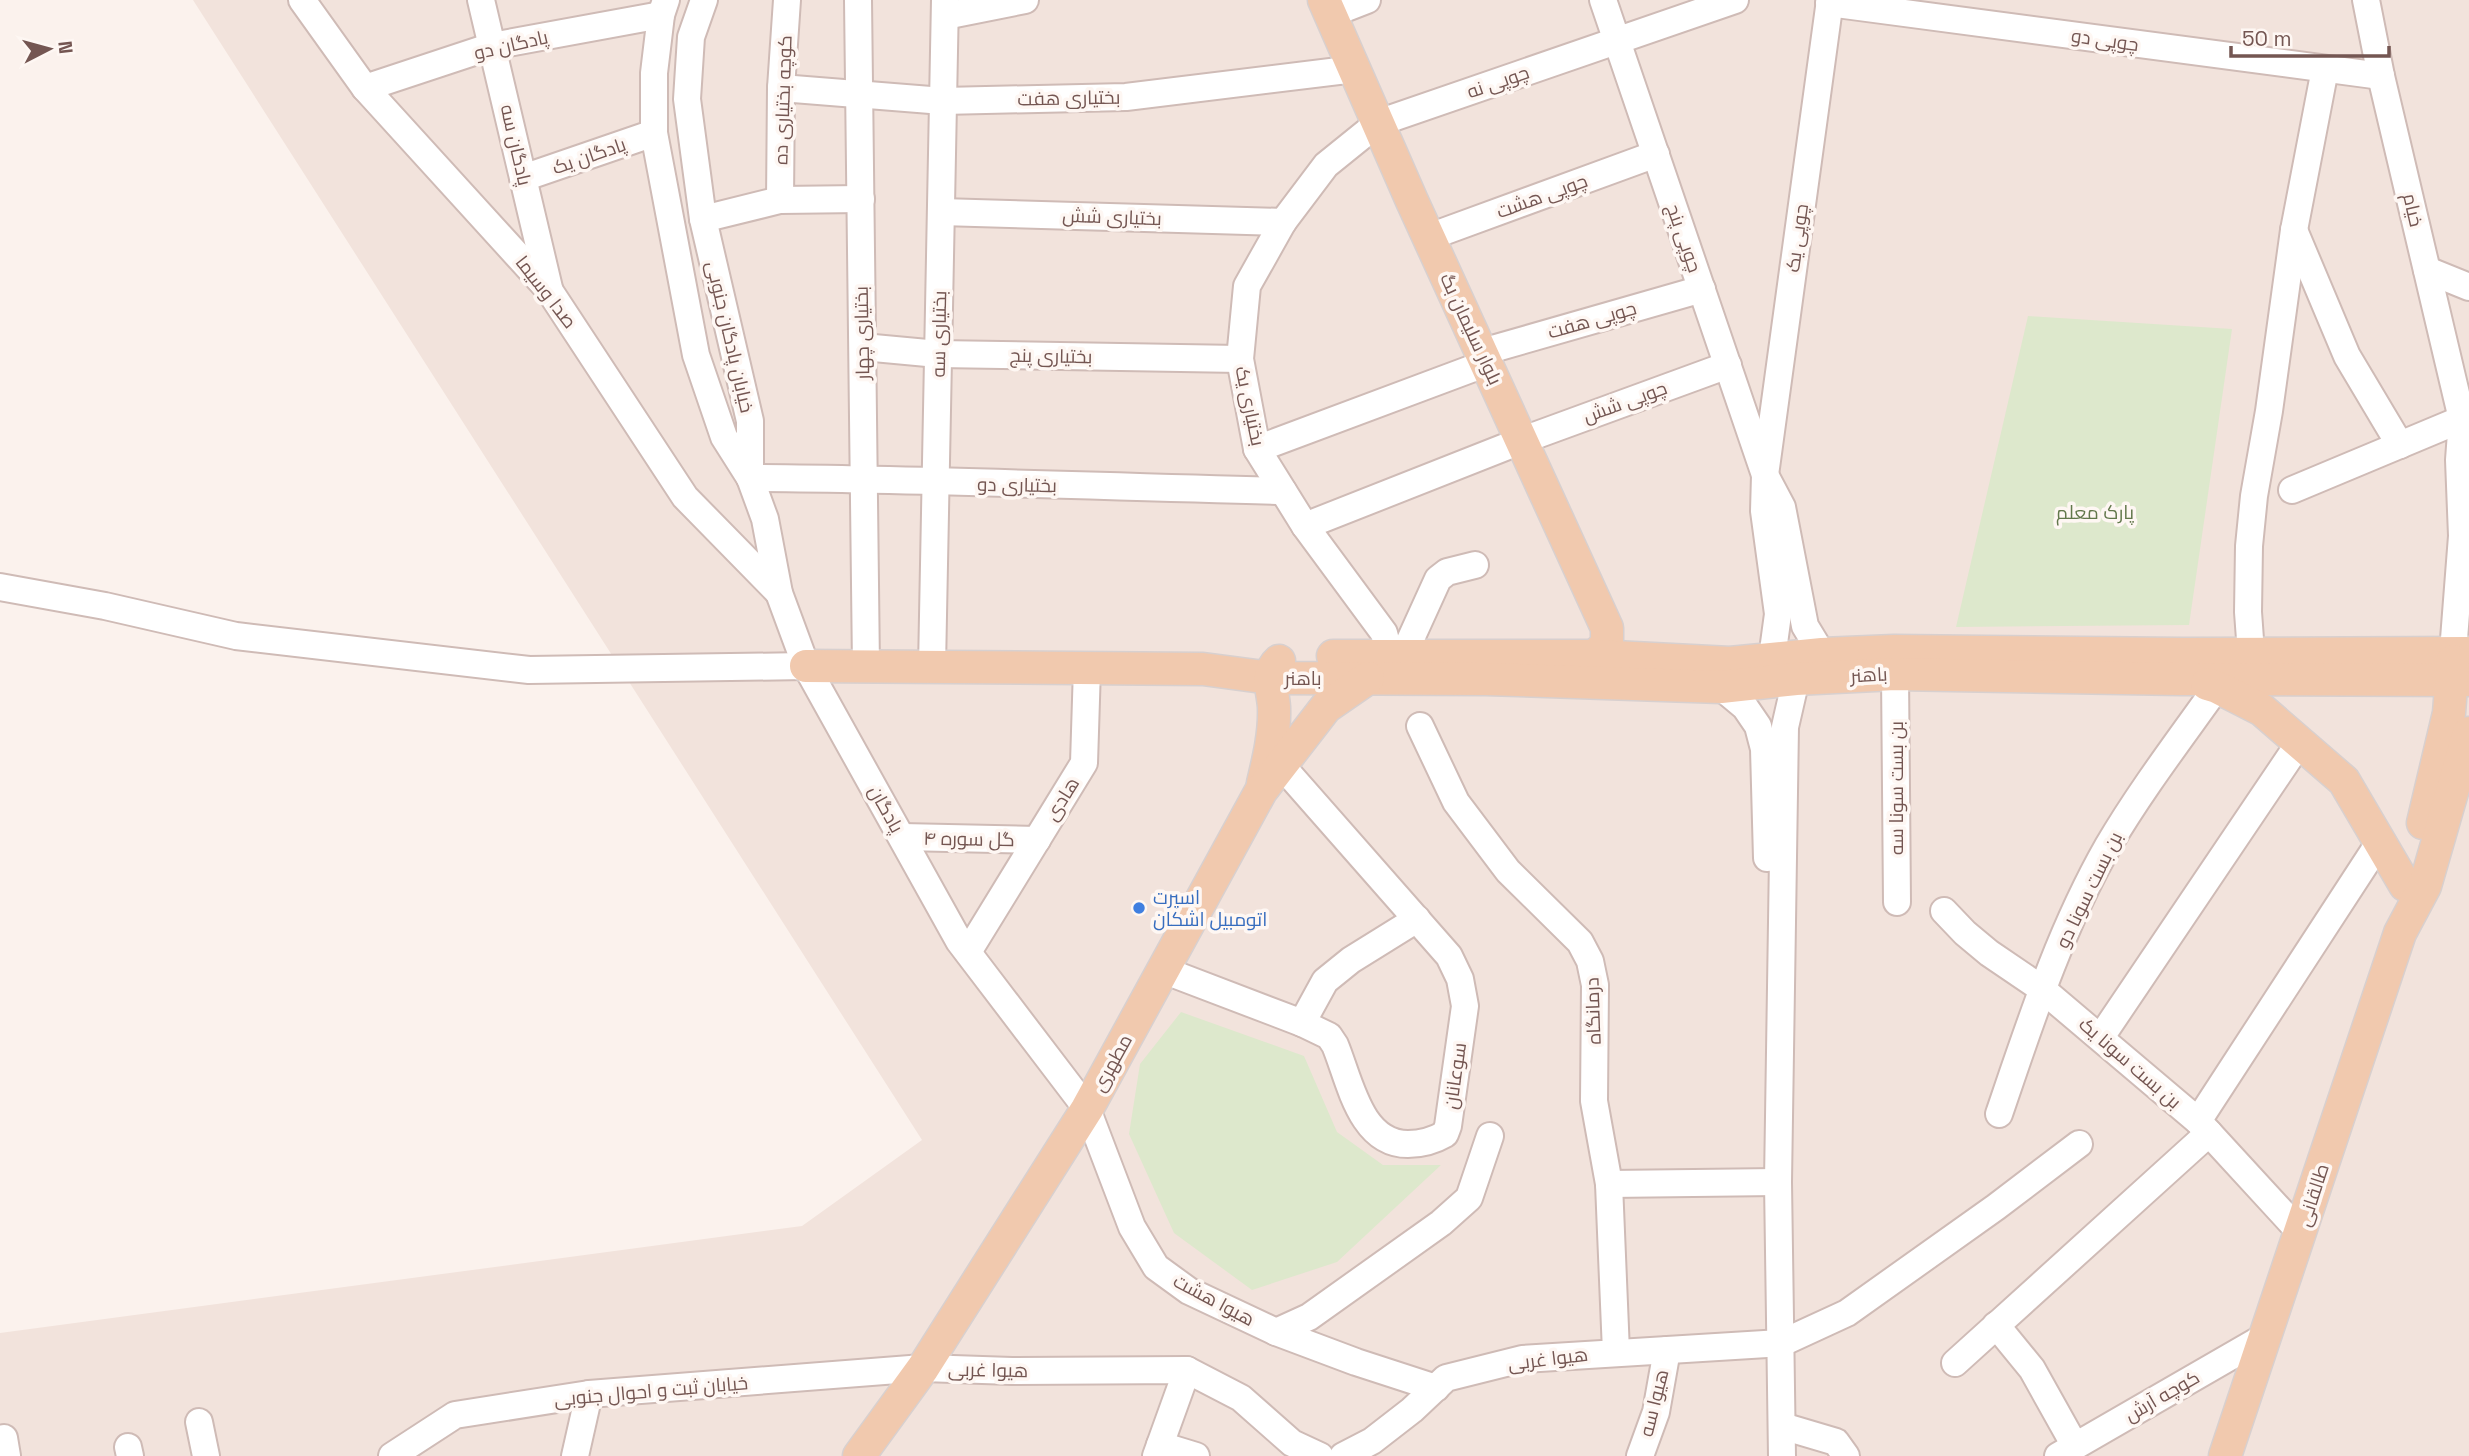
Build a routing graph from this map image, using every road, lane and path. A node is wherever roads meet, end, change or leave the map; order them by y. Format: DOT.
graph roads {
  1 [pos="302,0"];
  2 [pos="481,0"];
  3 [pos="704,0"];
  4 [pos="787,0"];
  5 [pos="858,0"];
  6 [pos="1025,0"];
  7 [pos="1367,0"];
  8 [pos="1603,0"];
  9 [pos="1735,0"];
  10 [pos="2366,0"];
  11 [pos="1830,1"];
  12 [pos="664,7"];
  13 [pos="1328,7"];
  14 [pos="945,8"];
  15 [pos="1617,41"];
  16 [pos="492,46"];
  17 [pos="1355,69"];
  18 [pos="2325,69"];
  19 [pos="2381,76"];
  20 [pos="365,88"];
  21 [pos="781,88"];
  22 [pos="860,94"];
  23 [pos="943,101"];
  24 [pos="1378,123"];
  25 [pos="654,133"];
  26 [pos="1656,154"];
  27 [pos="523,178"];
  28 [pos="861,199"];
  29 [pos="780,200"];
  30 [pos="941,212"];
  31 [pos="703,219"];
  32 [pos="1283,222"];
  33 [pos="2294,230"];
  34 [pos="1429,237"];
  35 [pos="2427,270"];
  36 [pos="2469,287"];
  37 [pos="1702,289"];
  38 [pos="550,290"];
  39 [pos="863,347"];
  40 [pos="938,354"];
  41 [pos="1484,358"];
  42 [pos="1240,359"];
  43 [pos="1728,365"];
  44 [pos="2463,385"];
  45 [pos="2466,426"];
  46 [pos="1523,440"];
  47 [pos="2400,445"];
  48 [pos="1257,450"];
  49 [pos="1765,475"];
  50 [pos="750,478"];
  51 [pos="864,479"];
  52 [pos="936,483"];
  53 [pos="2292,490"];
  54 [pos="1283,491"];
  55 [pos="1305,526"];
  56 [pos="1475,565"];
  57 [pos="0,587"];
  58 [pos="779,593"];
  59 [pos="2251,653"];
  60 [pos="1822,654"];
  61 [pos="1397,656"];
  62 [pos="1595,656"];
  63 [pos="1772,658"];
  64 [pos="806,666"];
  65 [pos="2461,666"];
  66 [pos="866,667"];
  67 [pos="932,667"];
  68 [pos="1277,667"];
  69 [pos="1087,668"];
  70 [pos="1895,674"];
  71 [pos="1368,678"];
  72 [pos="1796,679"];
  73 [pos="2181,679"];
  74 [pos="1721,687"];
  75 [pos="2217,687"];
  76 [pos="1420,726"];
  77 [pos="2300,742"];
  78 [pos="2467,746"];
  79 [pos="1281,765"];
  80 [pos="1261,791"];
  81 [pos="902,837"];
  82 [pos="1037,840"];
  83 [pos="2379,843"];
  84 [pos="2405,885"];
  85 [pos="1897,902"];
  86 [pos="1944,911"];
  87 [pos="1417,919"];
  88 [pos="1784,933"];
  89 [pos="2400,933"];
  90 [pos="968,952"];
  91 [pos="1163,970"];
  92 [pos="2042,989"];
  93 [pos="1302,1023"];
  94 [pos="2101,1037"];
  95 [pos="1087,1109"];
  96 [pos="1999,1114"];
  97 [pos="2203,1127"];
  98 [pos="1490,1136"];
  99 [pos="2079,1144"];
  100 [pos="1778,1181"];
  101 [pos="1609,1184"];
  102 [pos="2300,1232"];
  103 [pos="1996,1325"];
  104 [pos="1276,1332"];
  105 [pos="2266,1336"];
  106 [pos="1782,1343"];
  107 [pos="1667,1350"];
  108 [pos="1616,1352"];
  109 [pos="1955,1363"];
  110 [pos="923,1368"];
  111 [pos="1187,1370"];
  112 [pos="1436,1388"];
  113 [pos="589,1394"];
  114 [pos="199,1422"];
  115 [pos="1782,1426"];
  116 [pos="1158,1450"];
  117 [pos="2067,1451"];
  118 [pos="585,1454"];
  119 [pos="206,1456"];
  120 [pos="393,1456"];
  121 [pos="859,1456"];
  122 [pos="1196,1456"];
  123 [pos="1320,1456"];
  124 [pos="1343,1456"];
  125 [pos="1640,1456"];
  126 [pos="1782,1456"];
  127 [pos="1846,1456"];
  128 [pos="2225,1456"];
  1 -- 20 [label="street, صدا وسیما"];
  2 -- 16 [label="street, پادگان سه"];
  3 -- 31 [label="street, خیابان پادگان جنوبی"];
  4 -- 21 [label="street, کوچه بختیاری ده"];
  5 -- 22 [label="street, بختیاری چهار"];
  6 -- 14 [label="street"];
  7 -- 13 [label="street"];
  8 -- 15 [label="street, چوپی پنج"];
  9 -- 15 [label="street, چوپی نه"];
  10 -- 19 [label="street, خیام"];
  11 -- 18 [label="street, چوپی دو"];
  11 -- 49 [label="street, چوپی یک"];
  12 -- 16 [label="street, پادگان دو"];
  12 -- 25 [label="street, خیابان پادگان جنوبی"];
  13 -- 17 [label="main road, بلوار سلیمان بگ"];
  14 -- 23 [label="street, بختیاری سه"];
  15 -- 24 [label="street, چوپی نه"];
  15 -- 26 [label="street, چوپی پنج"];
  16 -- 20 [label="street, پادگان دو"];
  16 -- 27 [label="street, پادگان سه"];
  17 -- 23 [label="street, بختیاری هفت"];
  17 -- 24 [label="main road, بلوار سلیمان بگ"];
  18 -- 19 [label="street, چوپی دو"];
  18 -- 33 [label="street"];
  19 -- 35 [label="street, خیام"];
  20 -- 38 [label="street, صدا وسیما"];
  21 -- 22 [label="street, بختیاری هفت"];
  21 -- 29 [label="street, کوچه بختیاری ده"];
  22 -- 23 [label="street, بختیاری هفت"];
  22 -- 28 [label="street, بختیاری چهار"];
  23 -- 30 [label="street, بختیاری سه"];
  24 -- 32 [label="street, بختیاری یک"];
  24 -- 34 [label="main road, بلوار سلیمان بگ"];
  25 -- 27 [label="street, پادگان یک"];
  25 -- 50 [label="street, خیابان پادگان جنوبی"];
  26 -- 34 [label="street, چوپی هشت"];
  26 -- 37 [label="street, چوپی پنج"];
  27 -- 38 [label="street, پادگان سه"];
  28 -- 29 [label="street"];
  28 -- 39 [label="street, بختیاری چهار"];
  29 -- 31 [label="street"];
  30 -- 32 [label="street, بختیاری شش"];
  30 -- 40 [label="street, بختیاری سه"];
  31 -- 50 [label="street, خیابان پادگان جنوبی"];
  32 -- 42 [label="street, بختیاری یک"];
  33 -- 47 [label="street"];
  33 -- 59 [label="street"];
  34 -- 41 [label="main road, بلوار سلیمان بگ"];
  35 -- 36 [label="street"];
  35 -- 44 [label="street, خیام"];
  37 -- 41 [label="street, چوپی هفت"];
  37 -- 43 [label="street, چوپی پنج"];
  38 -- 58 [label="street, صدا وسیما"];
  39 -- 40 [label="street, بختیاری پنج"];
  39 -- 51 [label="street, بختیاری چهار"];
  40 -- 42 [label="street, بختیاری پنج"];
  40 -- 52 [label="street, بختیاری سه"];
  41 -- 46 [label="main road, بلوار سلیمان بگ"];
  41 -- 48 [label="street, چوپی هفت"];
  42 -- 48 [label="street, بختیاری یک"];
  43 -- 46 [label="street, چوپی شش"];
  43 -- 49 [label="street, چوپی پنج"];
  44 -- 45 [label="street, خیام"];
  45 -- 47 [label="street"];
  45 -- 65 [label="street, خیام"];
  46 -- 55 [label="street, چوپی شش"];
  46 -- 62 [label="main road, بلوار سلیمان بگ"];
  47 -- 53 [label="street"];
  48 -- 54 [label="street, بختیاری یک"];
  49 -- 60 [label="street"];
  49 -- 63 [label="street, چوپی یک"];
  50 -- 51 [label="street, بختیاری دو"];
  50 -- 58 [label="street, پادگان"];
  51 -- 52 [label="street, بختیاری دو"];
  51 -- 66 [label="street, بختیاری چهار"];
  52 -- 54 [label="street, بختیاری دو"];
  52 -- 67 [label="street, بختیاری سه"];
  54 -- 55 [label="street, بختیاری یک"];
  55 -- 61 [label="street, بختیاری یک"];
  56 -- 61 [label="street"];
  57 -- 64 [label="street"];
  58 -- 64 [label="street, پادگان"];
  59 -- 60 [label="main road, باهنر"];
  59 -- 65 [label="main road, باهنر"];
  60 -- 63 [label="main road, باهنر"];
  61 -- 62 [label="main road, باهنر"];
  61 -- 68 [label="main road, باهنر"];
  62 -- 63 [label="main road, باهنر"];
  64 -- 66 [label="main road, باهنر"];
  64 -- 81 [label="street, پادگان"];
  65 -- 73 [label="main road, باهنر"];
  65 -- 84 [label="main road, طالقانی"];
  66 -- 67 [label="main road, باهنر"];
  67 -- 69 [label="main road, باهنر"];
  68 -- 69 [label="main road, باهنر"];
  68 -- 71 [label="main road, باهنر"];
  68 -- 80 [label="main road"];
  69 -- 82 [label="street, هادی"];
  70 -- 72 [label="main road, باهنر"];
  70 -- 73 [label="main road, باهنر"];
  70 -- 85 [label="street, بن بست سونا سه"];
  71 -- 74 [label="main road, باهنر"];
  71 -- 79 [label="main road, مطهری"];
  72 -- 74 [label="main road, باهنر"];
  72 -- 88 [label="street"];
  73 -- 75 [label="main road"];
  74 -- 88 [label="street"];
  75 -- 77 [label="main road"];
  75 -- 92 [label="street, بن بست سونا دو"];
  76 -- 101 [label="street, درمانگاه"];
  77 -- 83 [label="main road"];
  77 -- 94 [label="street"];
  78 -- 89 [label="main road, طالقانی"];
  79 -- 80 [label="main road, مطهری"];
  79 -- 87 [label="street, سوعانان"];
  80 -- 91 [label="main road, مطهری"];
  81 -- 82 [label="street, گل سوره ۴"];
  81 -- 90 [label="street, پادگان"];
  82 -- 90 [label="street, هادی"];
  83 -- 84 [label="main road"];
  83 -- 97 [label="street"];
  84 -- 89 [label="main road, طالقانی"];
  86 -- 92 [label="street, بن بست سونا یک"];
  87 -- 93 [label="street"];
  87 -- 93 [label="street, سوعانان"];
  88 -- 100 [label="street"];
  89 -- 102 [label="main road, طالقانی"];
  90 -- 95 [label="street, پادگان"];
  91 -- 93 [label="street, سوعانان"];
  91 -- 95 [label="main road, مطهری"];
  92 -- 94 [label="street, بن بست سونا یک"];
  92 -- 96 [label="street, بن بست سونا دو"];
  94 -- 97 [label="street, بن بست سونا یک"];
  95 -- 104 [label="street, هیوا هشت"];
  95 -- 110 [label="main road, مطهری"];
  97 -- 102 [label="street, بن بست سونا یک"];
  97 -- 103 [label="street"];
  98 -- 104 [label="street"];
  99 -- 106 [label="street"];
  100 -- 101 [label="street"];
  100 -- 106 [label="street"];
  101 -- 108 [label="street, درمانگاه"];
  102 -- 105 [label="main road, طالقانی"];
  103 -- 109 [label="street"];
  103 -- 117 [label="street"];
  104 -- 112 [label="street, هیوا هشت"];
  105 -- 117 [label="street, کوچه آرش"];
  105 -- 128 [label="main road, طالقانی"];
  106 -- 107 [label="street, هیوا غربی"];
  106 -- 115 [label="street"];
  107 -- 108 [label="street, هیوا غربی"];
  107 -- 125 [label="street, هیوا سه"];
  108 -- 112 [label="street, هیوا غربی"];
  110 -- 111 [label="street, هیوا غربی"];
  110 -- 113 [label="street, خیابان ثبت و احوال جنوبی"];
  110 -- 121 [label="main road, مطهری"];
  111 -- 116 [label="street"];
  111 -- 123 [label="street, هیوا غربی"];
  112 -- 124 [label="street, هیوا غربی"];
  113 -- 118 [label="street"];
  113 -- 120 [label="street, خیابان ثبت و احوال جنوبی"];
  114 -- 119 [label="street"];
  115 -- 126 [label="street"];
  115 -- 127 [label="street"];
  116 -- 122 [label="street"];
}
